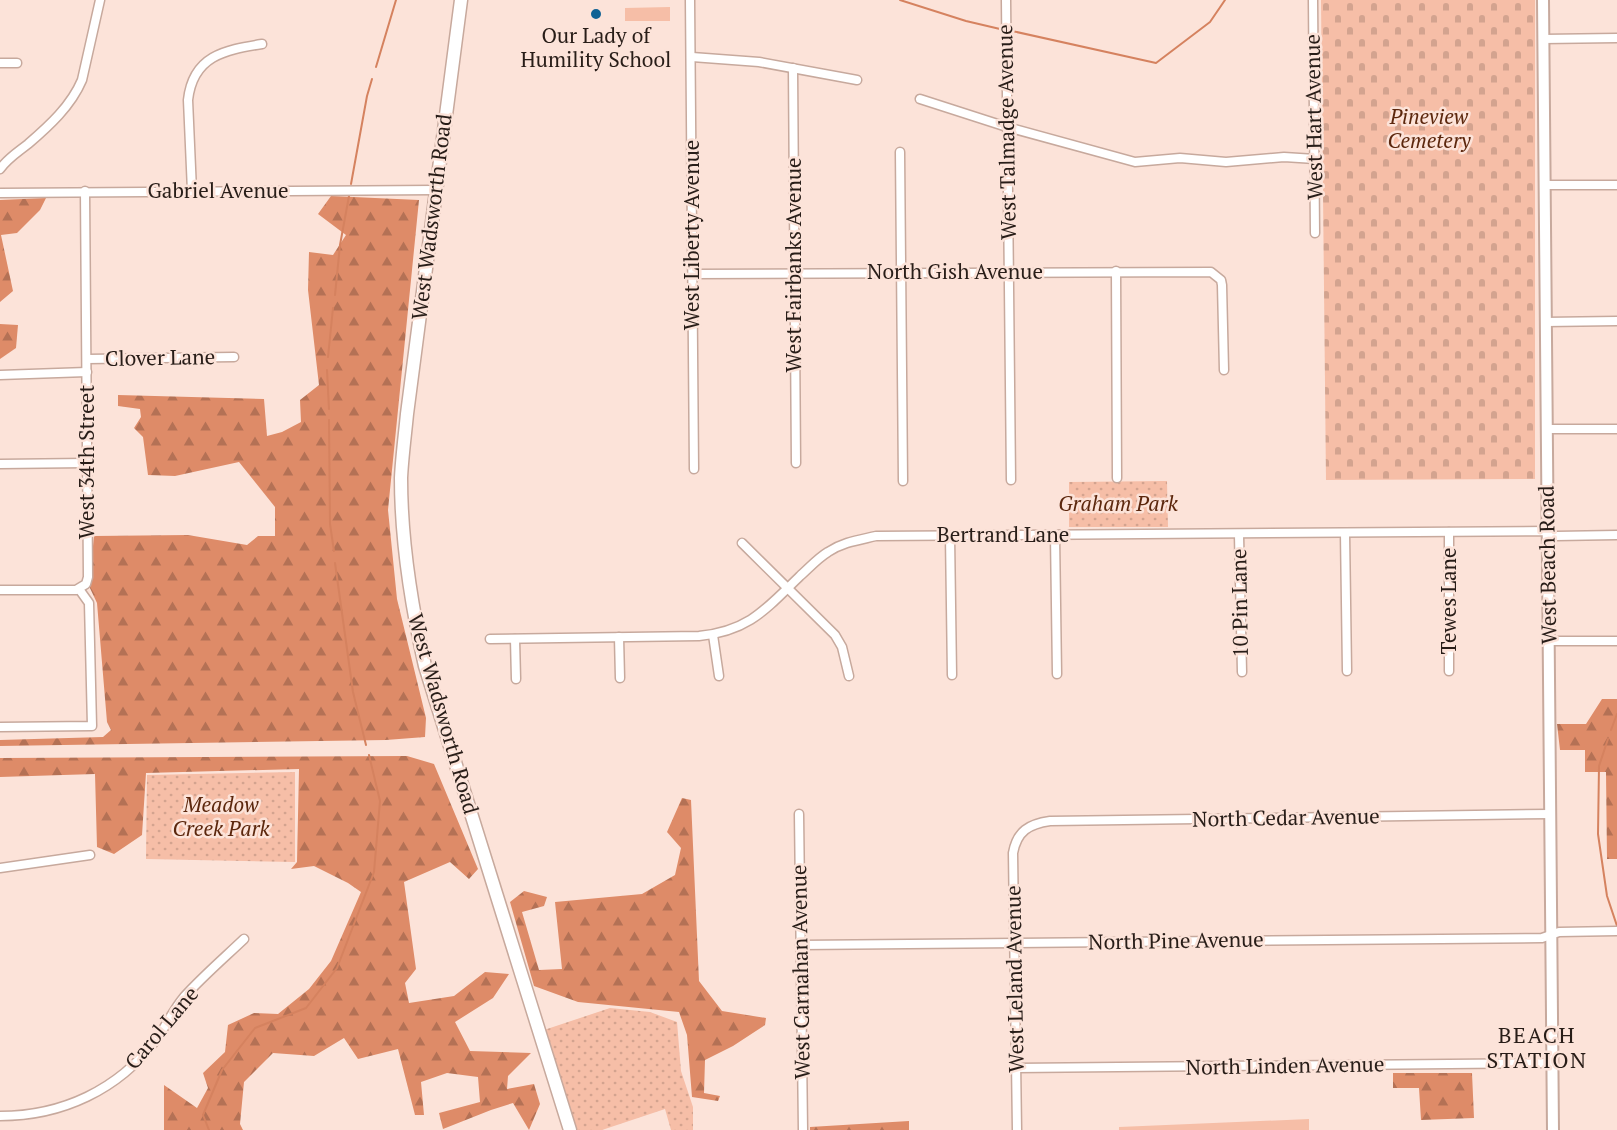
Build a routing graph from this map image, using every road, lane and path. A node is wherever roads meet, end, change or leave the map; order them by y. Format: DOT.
graph roads {
  1 [pos="100,0"];
  2 [pos="460,0"];
  3 [pos="690,0"];
  4 [pos="1006,0"];
  5 [pos="1313,0"];
  6 [pos="1543,0"];
  7 [pos="1617,38"];
  8 [pos="1543,39"];
  9 [pos="262,44"];
  10 [pos="692,57"];
  11 [pos="0,63"];
  12 [pos="17,63"];
  13 [pos="794,68"];
  14 [pos="857,80"];
  15 [pos="920,99"];
  16 [pos="1007,127"];
  17 [pos="900,152"];
  18 [pos="1315,159"];
  19 [pos="0,169"];
  20 [pos="1617,184"];
  21 [pos="1544,185"];
  22 [pos="436,190"];
  23 [pos="192,191"];
  24 [pos="85,192"];
  25 [pos="0,193"];
  26 [pos="1315,233"];
  27 [pos="1116,271"];
  28 [pos="1008,272"];
  29 [pos="902,273"];
  30 [pos="693,274"];
  31 [pos="794,274"];
  32 [pos="1617,321"];
  33 [pos="1545,322"];
  34 [pos="234,357"];
  35 [pos="87,359"];
  36 [pos="1224,370"];
  37 [pos="87,372"];
  38 [pos="0,375"];
  39 [pos="1546,429"];
  40 [pos="1617,429"];
  41 [pos="796,462"];
  42 [pos="87,463"];
  43 [pos="0,464"];
  44 [pos="694,469"];
  45 [pos="1117,478"];
  46 [pos="1011,480"];
  47 [pos="903,481"];
  48 [pos="1547,531"];
  49 [pos="1449,532"];
  50 [pos="1345,533"];
  51 [pos="1055,535"];
  52 [pos="1239,535"];
  53 [pos="1617,535"];
  54 [pos="950,536"];
  55 [pos="742,543"];
  56 [pos="788,588"];
  57 [pos="79,589"];
  58 [pos="0,590"];
  59 [pos="712,635"];
  60 [pos="619,638"];
  61 [pos="490,639"];
  62 [pos="515,639"];
  63 [pos="1549,641"];
  64 [pos="1617,641"];
  65 [pos="1347,671"];
  66 [pos="1449,671"];
  67 [pos="1242,672"];
  68 [pos="1057,674"];
  69 [pos="952,675"];
  70 [pos="719,676"];
  71 [pos="849,676"];
  72 [pos="620,678"];
  73 [pos="516,679"];
  74 [pos="0,727"];
  75 [pos="799,814"];
  76 [pos="1551,814"];
  77 [pos="1024,831"];
  78 [pos="90,855"];
  79 [pos="0,868"];
  80 [pos="1617,932"];
  81 [pos="1552,934"];
  82 [pos="244,939"];
  83 [pos="1014,943"];
  84 [pos="800,945"];
  85 [pos="1553,1063"];
  86 [pos="1016,1068"];
  87 [pos="0,1116"];
  88 [pos="570,1130"];
  89 [pos="803,1130"];
  90 [pos="1017,1130"];
  91 [pos="1554,1130"];
  1 -- 19 [label="street"];
  2 -- 22 [label="main road, West Wadsworth Road"];
  3 -- 10 [label="street, West Liberty Avenue"];
  4 -- 16 [label="street, West Talmadge Avenue"];
  5 -- 18 [label="street, West Hart Avenue"];
  6 -- 8 [label="street, West Beach Road"];
  7 -- 8 [label="street"];
  8 -- 21 [label="street, West Beach Road"];
  9 -- 23 [label="street"];
  10 -- 13 [label="street"];
  10 -- 30 [label="street, West Liberty Avenue"];
  11 -- 12 [label="street"];
  13 -- 14 [label="street"];
  13 -- 31 [label="street, West Fairbanks Avenue"];
  15 -- 16 [label="street"];
  16 -- 18 [label="street"];
  16 -- 28 [label="street, West Talmadge Avenue"];
  17 -- 29 [label="street"];
  18 -- 26 [label="street, West Hart Avenue"];
  20 -- 21 [label="street"];
  21 -- 33 [label="street, West Beach Road"];
  22 -- 23 [label="street, Gabriel Avenue"];
  22 -- 88 [label="main road, West Wadsworth Road"];
  23 -- 24 [label="street, Gabriel Avenue"];
  24 -- 25 [label="street, Gabriel Avenue"];
  24 -- 35 [label="street, West 34th Street"];
  27 -- 28 [label="street, North Gish Avenue"];
  27 -- 36 [label="street, North Gish Avenue"];
  27 -- 45 [label="street"];
  28 -- 29 [label="street, North Gish Avenue"];
  28 -- 46 [label="street, West Talmadge Avenue"];
  29 -- 31 [label="street, North Gish Avenue"];
  29 -- 47 [label="street"];
  30 -- 31 [label="street, North Gish Avenue"];
  30 -- 44 [label="street, West Liberty Avenue"];
  31 -- 41 [label="street, West Fairbanks Avenue"];
  32 -- 33 [label="street"];
  33 -- 39 [label="street, West Beach Road"];
  34 -- 35 [label="street, Clover Lane"];
  35 -- 37 [label="street, West 34th Street"];
  37 -- 38 [label="street"];
  37 -- 42 [label="street, West 34th Street"];
  39 -- 40 [label="street"];
  39 -- 48 [label="street, West Beach Road"];
  42 -- 43 [label="street"];
  42 -- 57 [label="street, West 34th Street"];
  48 -- 49 [label="street, Bertrand Lane"];
  48 -- 53 [label="street, Bertrand Lane"];
  48 -- 63 [label="street, West Beach Road"];
  49 -- 50 [label="street, Bertrand Lane"];
  49 -- 66 [label="street, Tewes Lane"];
  50 -- 52 [label="street, Bertrand Lane"];
  50 -- 65 [label="street"];
  51 -- 52 [label="street, Bertrand Lane"];
  51 -- 54 [label="street, Bertrand Lane"];
  51 -- 68 [label="street"];
  52 -- 67 [label="street, 10 Pin Lane"];
  54 -- 56 [label="street, Bertrand Lane"];
  54 -- 69 [label="street"];
  55 -- 56 [label="street"];
  56 -- 59 [label="street, Bertrand Lane"];
  56 -- 71 [label="street"];
  57 -- 58 [label="street"];
  57 -- 74 [label="street"];
  59 -- 60 [label="street, Bertrand Lane"];
  59 -- 70 [label="street"];
  60 -- 62 [label="street, Bertrand Lane"];
  60 -- 72 [label="street"];
  61 -- 62 [label="street, Bertrand Lane"];
  62 -- 73 [label="street"];
  63 -- 64 [label="street"];
  63 -- 76 [label="street, West Beach Road"];
  75 -- 84 [label="street, West Carnahan Avenue"];
  76 -- 77 [label="street, North Cedar Avenue"];
  76 -- 81 [label="street, West Beach Road"];
  77 -- 83 [label="street, West Leland Avenue"];
  78 -- 79 [label="street"];
  80 -- 81 [label="street, North Pine Avenue"];
  81 -- 83 [label="street, North Pine Avenue"];
  81 -- 85 [label="street, West Beach Road"];
  82 -- 87 [label="street, Carol Lane"];
  83 -- 84 [label="street, North Pine Avenue"];
  83 -- 86 [label="street, West Leland Avenue"];
  84 -- 89 [label="street, West Carnahan Avenue"];
  85 -- 86 [label="street, North Linden Avenue"];
  85 -- 91 [label="street, West Beach Road"];
  86 -- 90 [label="street, West Leland Avenue"];
}
